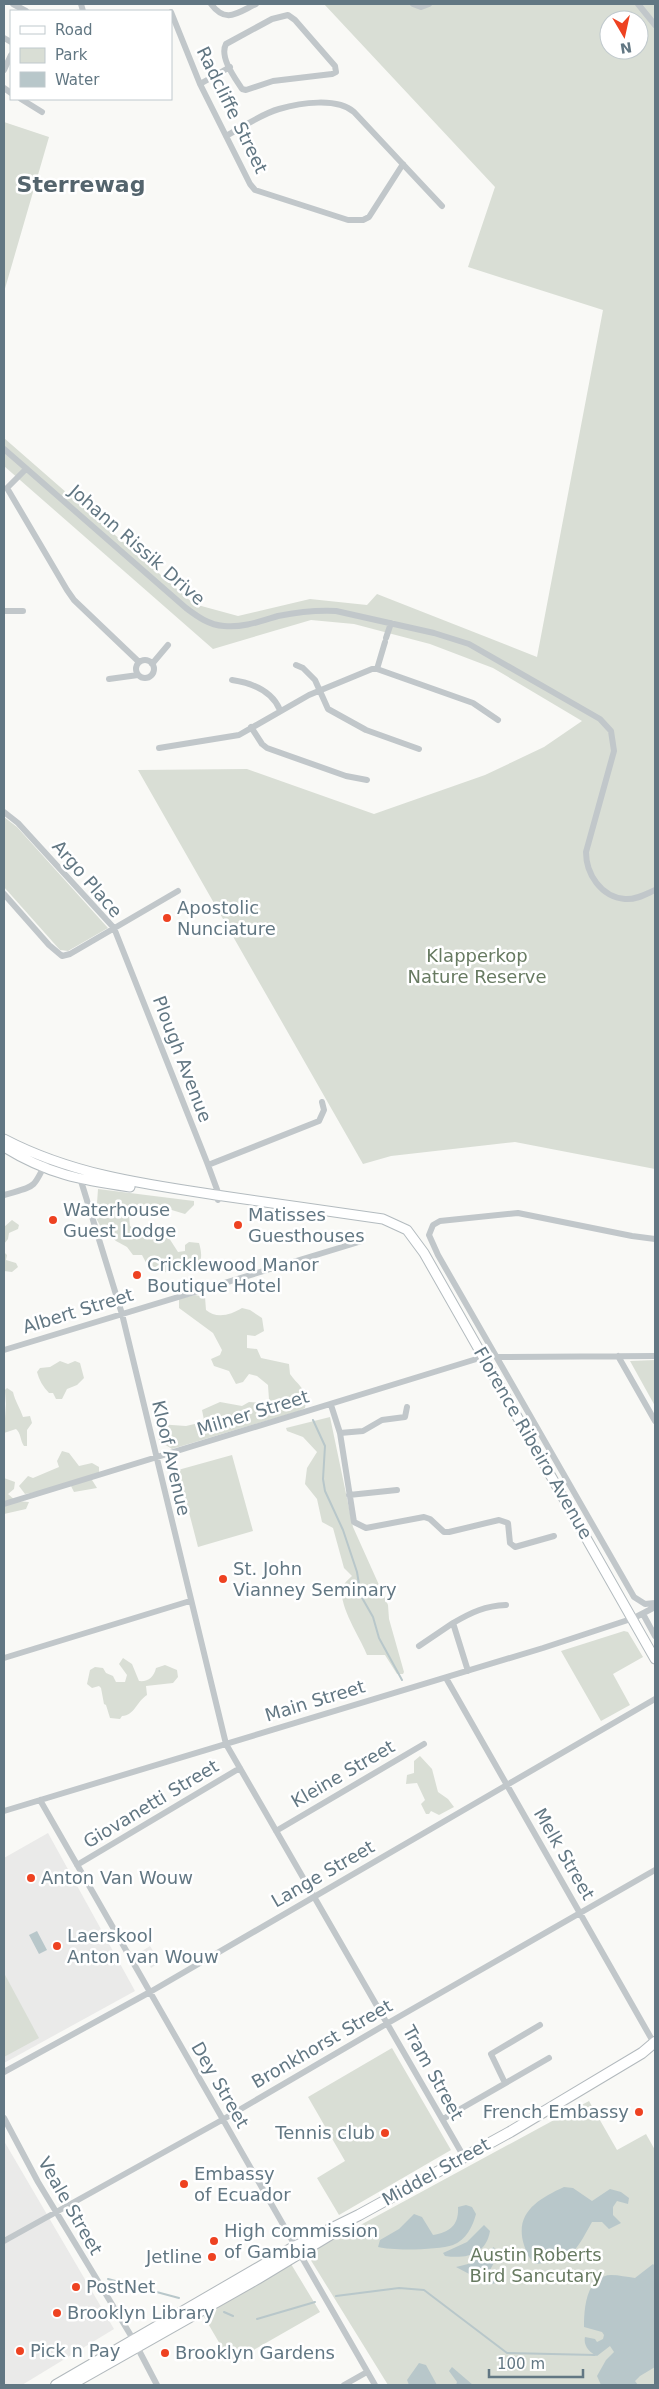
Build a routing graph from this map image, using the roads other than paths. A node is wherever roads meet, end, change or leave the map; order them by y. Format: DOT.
graph roads {
  1 [pos="13,4"];
  2 [pos="210,4"];
  3 [pos="256,4"];
  4 [pos="413,4"];
  5 [pos="429,4"];
  6 [pos="638,4"];
  7 [pos="24,10"];
  8 [pos="172,14"];
  9 [pos="655,25"];
  10 [pos="10,57"];
  11 [pos="230,67"];
  12 [pos="4,70"];
  13 [pos="200,84"];
  14 [pos="23,100"];
  15 [pos="42,112"];
  16 [pos="226,136"];
  17 [pos="404,164"];
  18 [pos="442,206"];
  19 [pos="4,449"];
  20 [pos="26,469"];
  21 [pos="6,485"];
  22 [pos="4,611"];
  23 [pos="23,611"];
  24 [pos="391,623"];
  25 [pos="168,645"];
  26 [pos="139,662"];
  27 [pos="152,664"];
  28 [pos="296,665"];
  29 [pos="377,669"];
  30 [pos="138,675"];
  31 [pos="109,679"];
  32 [pos="232,680"];
  33 [pos="320,690"];
  34 [pos="280,710"];
  35 [pos="498,720"];
  36 [pos="251,727"];
  37 [pos="159,748"];
  38 [pos="420,749"];
  39 [pos="367,780"];
  40 [pos="4,812"];
  41 [pos="655,890"];
  42 [pos="178,891"];
  43 [pos="4,894"];
  44 [pos="114,928"];
  45 [pos="322,1102"];
  46 [pos="4,1139"];
  47 [pos="4,1147"];
  48 [pos="45,1164"];
  49 [pos="208,1165"];
  50 [pos="70,1167"];
  51 [pos="92,1174"];
  52 [pos="81,1181"];
  53 [pos="4,1195"];
  54 [pos="218,1198"];
  55 [pos="655,1239"];
  56 [pos="362,1241"];
  57 [pos="122,1314"];
  58 [pos="4,1350"];
  59 [pos="497,1356"];
  60 [pos="618,1356"];
  61 [pos="655,1356"];
  62 [pos="482,1357"];
  63 [pos="512,1384"];
  64 [pos="502,1391"];
  65 [pos="331,1405"];
  66 [pos="408,1407"];
  67 [pos="655,1422"];
  68 [pos="340,1433"];
  69 [pos="155,1458"];
  70 [pos="397,1490"];
  71 [pos="349,1495"];
  72 [pos="4,1504"];
  73 [pos="554,1536"];
  74 [pos="190,1601"];
  75 [pos="655,1603"];
  76 [pos="506,1605"];
  77 [pos="655,1607"];
  78 [pos="643,1614"];
  79 [pos="634,1618"];
  80 [pos="454,1623"];
  81 [pos="655,1636"];
  82 [pos="418,1646"];
  83 [pos="4,1658"];
  84 [pos="655,1659"];
  85 [pos="468,1671"];
  86 [pos="446,1678"];
  87 [pos="655,1699"];
  88 [pos="226,1744"];
  89 [pos="424,1744"];
  90 [pos="240,1768"];
  91 [pos="507,1785"];
  92 [pos="40,1800"];
  93 [pos="4,1812"];
  94 [pos="276,1831"];
  95 [pos="77,1865"];
  96 [pos="655,1870"];
  97 [pos="314,1896"];
  98 [pos="581,1915"];
  99 [pos="150,1992"];
  100 [pos="388,2023"];
  101 [pos="540,2025"];
  102 [pos="655,2045"];
  103 [pos="548,2058"];
  104 [pos="4,2072"];
  105 [pos="505,2083"];
  106 [pos="4,2118"];
  107 [pos="443,2119"];
  108 [pos="222,2120"];
  109 [pos="464,2157"];
  110 [pos="56,2212"];
  111 [pos="4,2241"];
  112 [pos="296,2250"];
  113 [pos="135,2343"];
  114 [pos="367,2372"];
  115 [pos="56,2385"];
  116 [pos="70,2385"];
  117 [pos="157,2385"];
  118 [pos="344,2385"];
  119 [pos="374,2385"];
  1 -- 7 [label="street"];
  2 -- 3 [label="street"];
  4 -- 5 [label="street"];
  6 -- 9 [label="street"];
  8 -- 13 [label="street, Radcliffe Street"];
  10 -- 12 [label="street"];
  11 -- 11 [label="street"];
  11 -- 13 [label="street"];
  13 -- 16 [label="street, Radcliffe Street"];
  14 -- 15 [label="street"];
  16 -- 17 [label="street"];
  16 -- 17 [label="street, Radcliffe Street"];
  17 -- 18 [label="street"];
  19 -- 20 [label="street, Johann Rissik Drive"];
  20 -- 21 [label="street"];
  20 -- 24 [label="street, Johann Rissik Drive"];
  21 -- 26 [label="street"];
  22 -- 23 [label="street"];
  24 -- 29 [label="street"];
  24 -- 41 [label="street, Johann Rissik Drive"];
  25 -- 27 [label="street"];
  26 -- 27 [label="street"];
  26 -- 30 [label="street"];
  27 -- 30 [label="street"];
  28 -- 33 [label="street"];
  29 -- 33 [label="street"];
  29 -- 35 [label="street"];
  30 -- 31 [label="street"];
  32 -- 34 [label="street"];
  33 -- 34 [label="street"];
  33 -- 38 [label="street"];
  34 -- 36 [label="street"];
  36 -- 37 [label="street"];
  36 -- 39 [label="street"];
  40 -- 44 [label="street, Argo Place"];
  42 -- 44 [label="street"];
  43 -- 44 [label="street, Argo Place"];
  44 -- 49 [label="street, Plough Avenue"];
  45 -- 49 [label="street"];
  46 -- 48 [label="main road"];
  47 -- 48 [label="main road"];
  48 -- 50 [label="main road"];
  48 -- 52 [label="main road"];
  48 -- 53 [label="street"];
  49 -- 54 [label="street, Plough Avenue"];
  50 -- 51 [label="main road"];
  50 -- 52 [label="main road"];
  51 -- 52 [label="main road"];
  51 -- 54 [label="main road"];
  52 -- 54 [label="main road"];
  52 -- 57 [label="street, Kloof Avenue"];
  54 -- 62 [label="main road, Florence Ribeiro Avenue"];
  55 -- 59 [label="street"];
  56 -- 57 [label="street, Albert Street"];
  57 -- 58 [label="street, Albert Street"];
  57 -- 69 [label="street, Kloof Avenue"];
  59 -- 60 [label="street"];
  59 -- 63 [label="street"];
  60 -- 61 [label="street"];
  60 -- 67 [label="street"];
  62 -- 64 [label="main road, Florence Ribeiro Avenue"];
  62 -- 65 [label="street, Milner Street"];
  63 -- 64 [label="street"];
  63 -- 75 [label="street"];
  64 -- 79 [label="main road, Florence Ribeiro Avenue"];
  65 -- 68 [label="street"];
  65 -- 69 [label="street, Milner Street"];
  66 -- 68 [label="street"];
  68 -- 71 [label="street"];
  69 -- 72 [label="street, Milner Street"];
  69 -- 74 [label="street, Kloof Avenue"];
  70 -- 71 [label="street"];
  71 -- 73 [label="street"];
  74 -- 83 [label="street"];
  74 -- 88 [label="street, Kloof Avenue"];
  76 -- 80 [label="street"];
  77 -- 78 [label="street, Main Street"];
  78 -- 79 [label="street, Main Street"];
  78 -- 81 [label="street"];
  79 -- 84 [label="main road, Florence Ribeiro Avenue"];
  79 -- 85 [label="street, Main Street"];
  80 -- 82 [label="street"];
  80 -- 85 [label="street"];
  85 -- 86 [label="street, Main Street"];
  86 -- 88 [label="street, Main Street"];
  86 -- 91 [label="street, Melk Street"];
  87 -- 91 [label="street, Lange Street"];
  88 -- 90 [label="street, Tram Street"];
  88 -- 92 [label="street, Main Street"];
  89 -- 94 [label="street, Kleine Street"];
  90 -- 94 [label="street, Tram Street"];
  90 -- 95 [label="street, Giovanetti Street"];
  91 -- 97 [label="street, Lange Street"];
  91 -- 98 [label="street, Melk Street"];
  92 -- 93 [label="street, Main Street"];
  92 -- 95 [label="street, Dey Street"];
  94 -- 97 [label="street, Tram Street"];
  95 -- 99 [label="street, Dey Street"];
  96 -- 98 [label="street, Bronkhorst Street"];
  97 -- 99 [label="street, Lange Street"];
  97 -- 100 [label="street, Tram Street"];
  98 -- 100 [label="street, Bronkhorst Street"];
  98 -- 102 [label="street, Melk Street"];
  99 -- 104 [label="street, Lange Street"];
  99 -- 108 [label="street, Dey Street"];
  100 -- 107 [label="street, Tram Street"];
  100 -- 108 [label="street, Bronkhorst Street"];
  101 -- 105 [label="street"];
  102 -- 109 [label="main road, Middel Street"];
  103 -- 105 [label="street"];
  105 -- 107 [label="street"];
  106 -- 110 [label="street, Veale Street"];
  107 -- 109 [label="street, Tram Street"];
  108 -- 110 [label="street, Bronkhorst Street"];
  108 -- 112 [label="street, Dey Street"];
  109 -- 112 [label="main road, Middel Street"];
  110 -- 111 [label="street, Bronkhorst Street"];
  110 -- 113 [label="street, Veale Street"];
  112 -- 113 [label="main road, Middel Street"];
  112 -- 114 [label="street, Dey Street"];
  113 -- 115 [label="main road, Middel Street"];
  113 -- 116 [label="main road, Middel Street"];
  113 -- 117 [label="street, Veale Street"];
  114 -- 118 [label="street"];
  114 -- 119 [label="street, Dey Street"];
}
